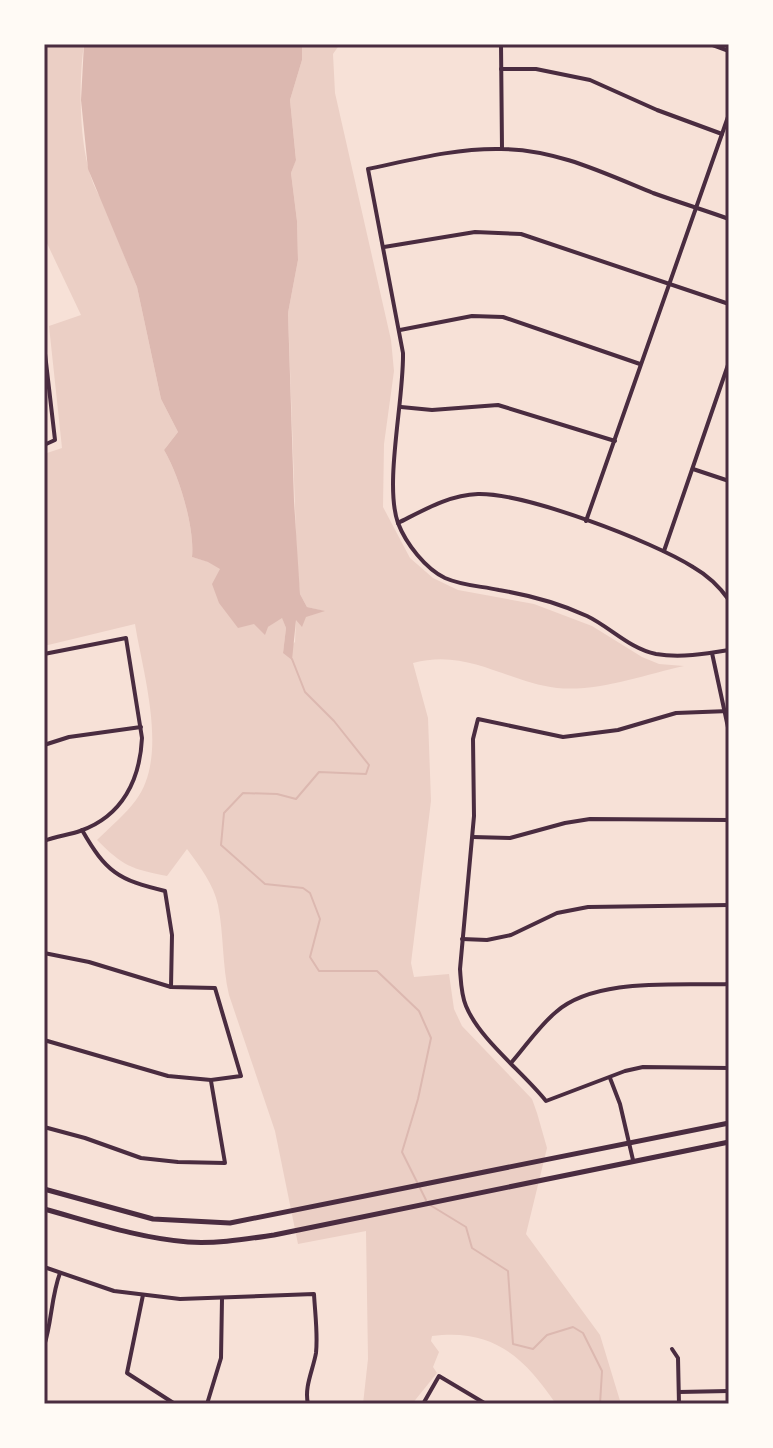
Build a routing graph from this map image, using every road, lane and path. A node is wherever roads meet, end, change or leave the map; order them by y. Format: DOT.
graph roads {
  1 [pos="501,44"];
  2 [pos="710,44"];
  3 [pos="729,51"];
  4 [pos="501,69"];
  5 [pos="729,114"];
  6 [pos="722,134"];
  7 [pos="502,149"];
  8 [pos="696,208"];
  9 [pos="729,219"];
  10 [pos="384,247"];
  11 [pos="670,284"];
  12 [pos="729,304"];
  13 [pos="400,330"];
  14 [pos="44,345"];
  15 [pos="729,362"];
  16 [pos="640,364"];
  17 [pos="721,386"];
  18 [pos="729,389"];
  19 [pos="401,407"];
  20 [pos="615,441"];
  21 [pos="44,445"];
  22 [pos="692,469"];
  23 [pos="729,481"];
  24 [pos="586,521"];
  25 [pos="398,523"];
  26 [pos="664,551"];
  27 [pos="729,598"];
  28 [pos="729,650"];
  29 [pos="712,653"];
  30 [pos="44,654"];
  31 [pos="727,711"];
  32 [pos="141,727"];
  33 [pos="729,732"];
  34 [pos="44,745"];
  35 [pos="729,820"];
  36 [pos="82,830"];
  37 [pos="473,837"];
  38 [pos="44,841"];
  39 [pos="729,905"];
  40 [pos="462,939"];
  41 [pos="44,953"];
  42 [pos="729,984"];
  43 [pos="171,987"];
  44 [pos="44,1040"];
  45 [pos="511,1063"];
  46 [pos="729,1068"];
  47 [pos="610,1077"];
  48 [pos="211,1080"];
  49 [pos="729,1123"];
  50 [pos="44,1127"];
  51 [pos="629,1141"];
  52 [pos="729,1142"];
  53 [pos="633,1160"];
  54 [pos="44,1189"];
  55 [pos="44,1209"];
  56 [pos="44,1267"];
  57 [pos="60,1273"];
  58 [pos="143,1294"];
  59 [pos="222,1299"];
  60 [pos="44,1346"];
  61 [pos="672,1349"];
  62 [pos="729,1391"];
  63 [pos="679,1392"];
  64 [pos="175,1404"];
  65 [pos="207,1404"];
  66 [pos="308,1404"];
  67 [pos="423,1404"];
  68 [pos="486,1404"];
  69 [pos="679,1404"];
  1 -- 4 [label="street"];
  2 -- 3 [label="street"];
  4 -- 6 [label="street"];
  4 -- 7 [label="street"];
  5 -- 6 [label="street"];
  6 -- 8 [label="street"];
  7 -- 8 [label="street"];
  7 -- 10 [label="street"];
  8 -- 9 [label="street"];
  8 -- 11 [label="street"];
  10 -- 11 [label="street"];
  10 -- 13 [label="street"];
  11 -- 12 [label="street"];
  11 -- 16 [label="street"];
  13 -- 16 [label="street"];
  13 -- 19 [label="street"];
  14 -- 21 [label="street"];
  15 -- 17 [label="street"];
  16 -- 20 [label="street"];
  17 -- 18 [label="street"];
  17 -- 22 [label="street"];
  19 -- 20 [label="street"];
  19 -- 25 [label="street"];
  20 -- 24 [label="street"];
  22 -- 23 [label="street"];
  22 -- 26 [label="street"];
  24 -- 25 [label="street"];
  24 -- 26 [label="street"];
  25 -- 29 [label="street"];
  26 -- 27 [label="street"];
  28 -- 29 [label="street"];
  29 -- 31 [label="street"];
  30 -- 32 [label="street"];
  31 -- 33 [label="street"];
  31 -- 37 [label="street"];
  32 -- 34 [label="street"];
  32 -- 36 [label="street"];
  35 -- 37 [label="street"];
  36 -- 38 [label="street"];
  36 -- 43 [label="street"];
  37 -- 40 [label="street"];
  39 -- 40 [label="street"];
  40 -- 45 [label="street"];
  41 -- 43 [label="street"];
  42 -- 45 [label="street"];
  43 -- 48 [label="street"];
  44 -- 48 [label="street"];
  45 -- 47 [label="street"];
  46 -- 47 [label="street"];
  47 -- 51 [label="street"];
  48 -- 50 [label="street"];
  49 -- 51 [label="street"];
  51 -- 53 [label="street"];
  51 -- 54 [label="street"];
  52 -- 53 [label="street"];
  53 -- 55 [label="street"];
  56 -- 57 [label="street"];
  57 -- 58 [label="street"];
  57 -- 60 [label="street"];
  58 -- 59 [label="street"];
  58 -- 64 [label="street"];
  59 -- 65 [label="street"];
  59 -- 66 [label="street"];
  61 -- 63 [label="street"];
  62 -- 63 [label="street"];
  63 -- 69 [label="street"];
  67 -- 68 [label="street"];
}
